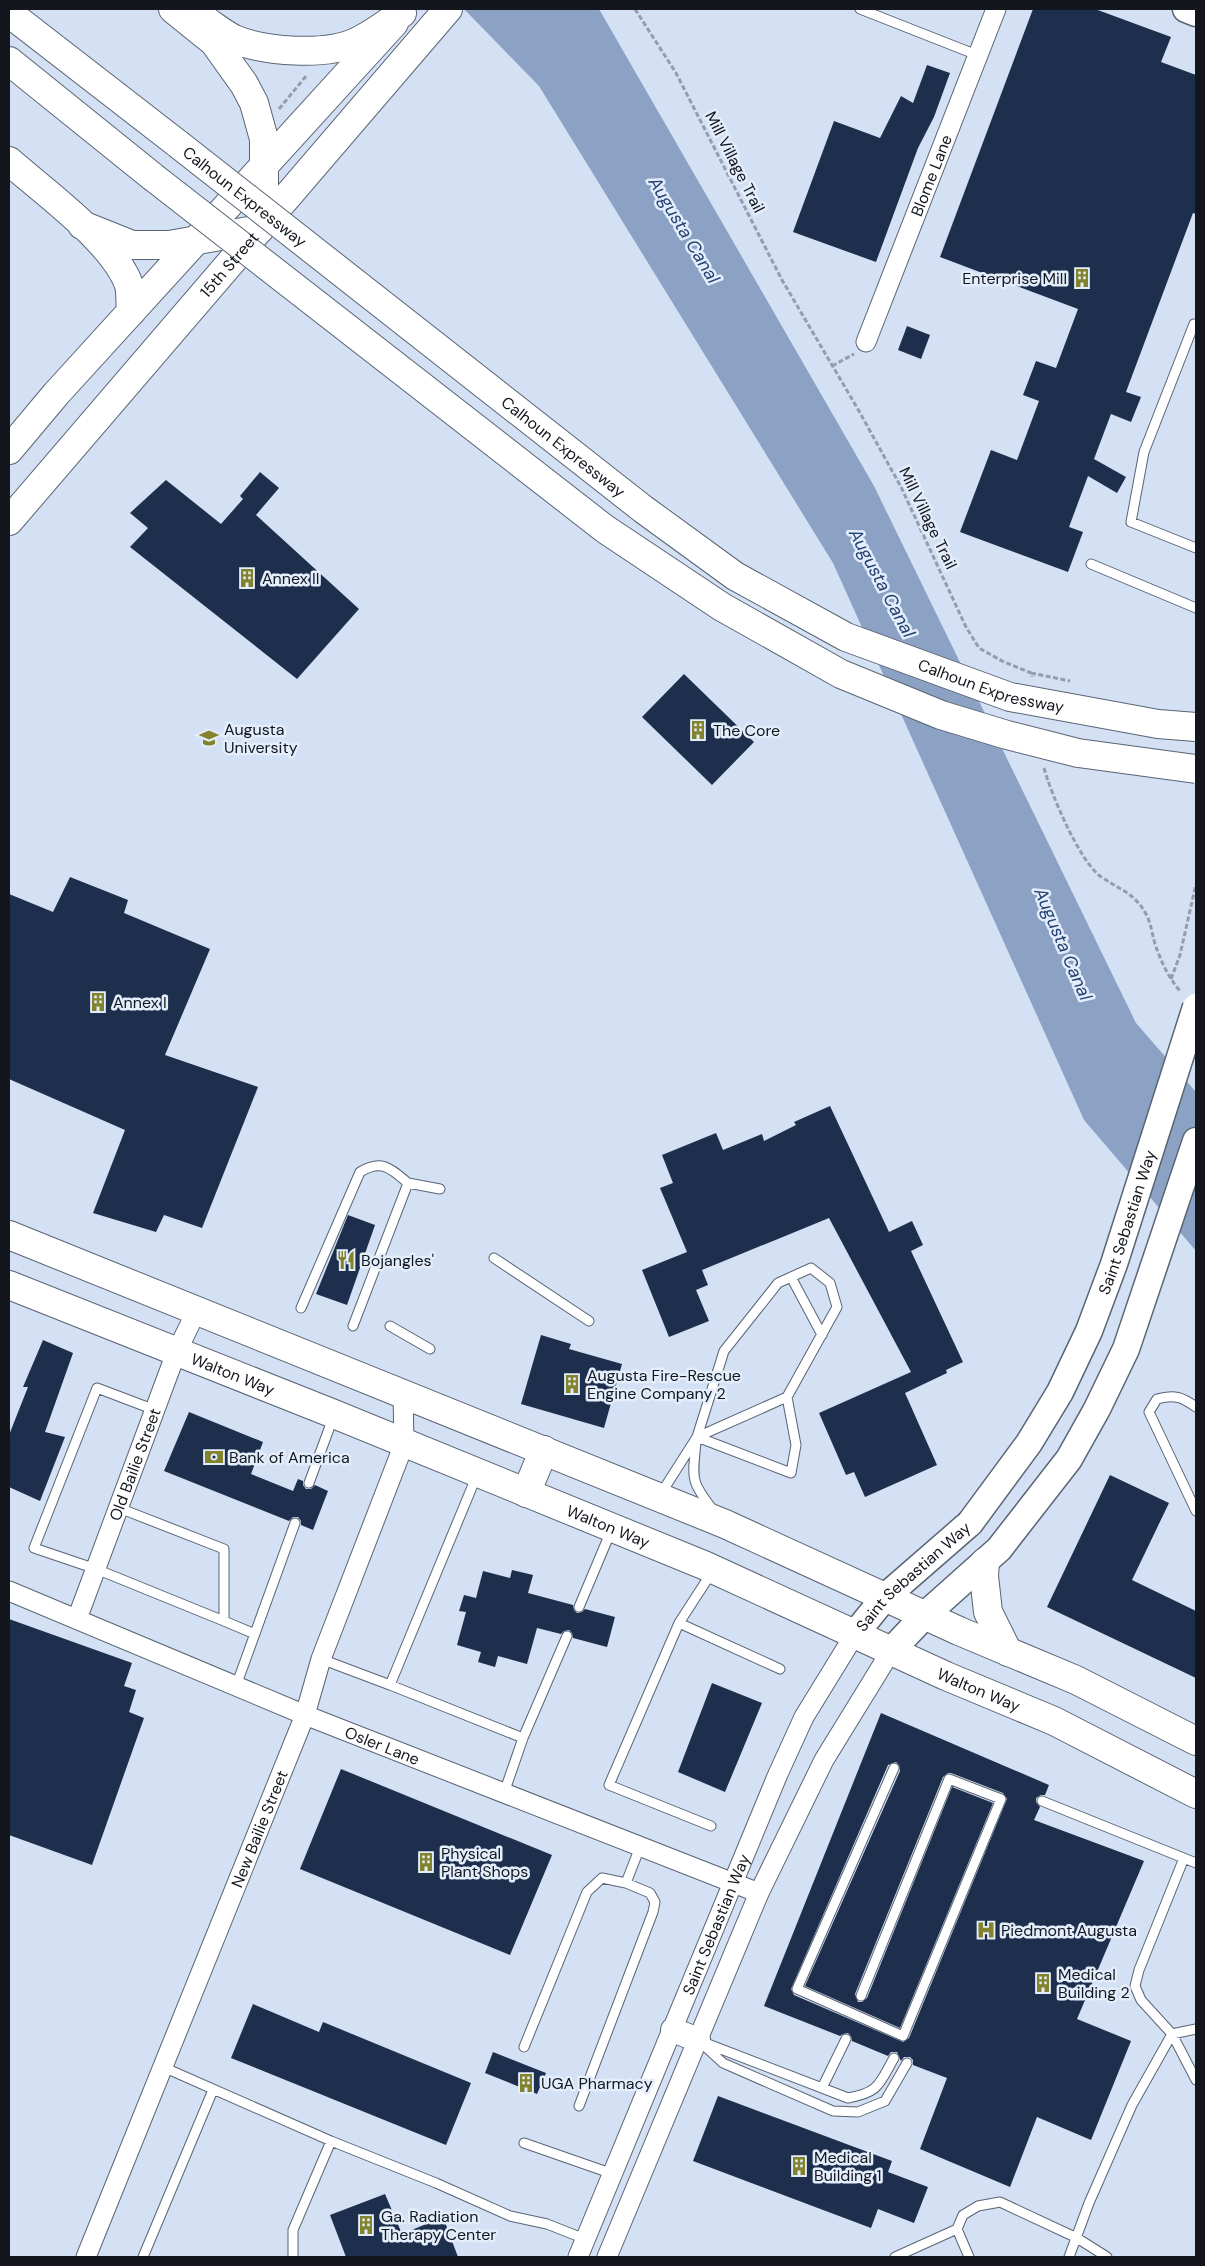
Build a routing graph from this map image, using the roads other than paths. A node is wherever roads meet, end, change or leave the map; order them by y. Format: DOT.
graph roads {
  1 [pos="173,9"];
  2 [pos="182,9"];
  3 [pos="448,9"];
  4 [pos="860,9"];
  5 [pos="996,9"];
  6 [pos="1186,9"];
  7 [pos="404,11"];
  8 [pos="9,13"];
  9 [pos="1196,13"];
  10 [pos="977,55"];
  11 [pos="9,62"];
  12 [pos="9,161"];
  13 [pos="263,168"];
  14 [pos="82,225"];
  15 [pos="260,229"];
  16 [pos="197,240"];
  17 [pos="131,312"];
  18 [pos="1196,324"];
  19 [pos="863,347"];
  20 [pos="15,439"];
  21 [pos="9,521"];
  22 [pos="1196,548"];
  23 [pos="1091,564"];
  24 [pos="1196,608"];
  25 [pos="1196,728"];
  26 [pos="1196,769"];
  27 [pos="1190,1001"];
  28 [pos="1196,1141"];
  29 [pos="408,1183"];
  30 [pos="440,1189"];
  31 [pos="9,1235"];
  32 [pos="494,1258"];
  33 [pos="791,1277"];
  34 [pos="9,1285"];
  35 [pos="301,1308"];
  36 [pos="196,1312"];
  37 [pos="589,1322"];
  38 [pos="353,1326"];
  39 [pos="390,1326"];
  40 [pos="822,1335"];
  41 [pos="430,1349"];
  42 [pos="176,1353"];
  43 [pos="403,1393"];
  44 [pos="787,1397"];
  45 [pos="1196,1407"];
  46 [pos="155,1410"];
  47 [pos="334,1414"];
  48 [pos="697,1437"];
  49 [pos="404,1444"];
  50 [pos="544,1450"];
  51 [pos="478,1473"];
  52 [pos="309,1483"];
  53 [pos="526,1493"];
  54 [pos="658,1497"];
  55 [pos="119,1508"];
  56 [pos="1196,1511"];
  57 [pos="295,1523"];
  58 [pos="726,1524"];
  59 [pos="612,1528"];
  60 [pos="992,1556"];
  61 [pos="96,1569"];
  62 [pos="713,1570"];
  63 [pos="9,1591"];
  64 [pos="885,1598"];
  65 [pos="579,1607"];
  66 [pos="925,1615"];
  67 [pos="77,1619"];
  68 [pos="224,1621"];
  69 [pos="679,1623"];
  70 [pos="255,1634"];
  71 [pos="855,1634"];
  72 [pos="567,1636"];
  73 [pos="891,1651"];
  74 [pos="1008,1652"];
  75 [pos="322,1659"];
  76 [pos="780,1669"];
  77 [pos="390,1685"];
  78 [pos="236,1686"];
  79 [pos="305,1715"];
  80 [pos="523,1738"];
  81 [pos="1196,1741"];
  82 [pos="894,1768"];
  83 [pos="504,1793"];
  84 [pos="1196,1794"];
  85 [pos="1042,1801"];
  86 [pos="711,1826"];
  87 [pos="640,1847"];
  88 [pos="1184,1858"];
  89 [pos="1196,1863"];
  90 [pos="626,1884"];
  91 [pos="733,1884"];
  92 [pos="759,1894"];
  93 [pos="861,1996"];
  94 [pos="1196,2029"];
  95 [pos="673,2030"];
  96 [pos="1172,2034"];
  97 [pos="846,2038"];
  98 [pos="698,2040"];
  99 [pos="524,2048"];
  100 [pos="894,2058"];
  101 [pos="906,2063"];
  102 [pos="163,2068"];
  103 [pos="1196,2080"];
  104 [pos="822,2088"];
  105 [pos="214,2090"];
  106 [pos="579,2106"];
  107 [pos="331,2141"];
  108 [pos="524,2143"];
  109 [pos="613,2174"];
  110 [pos="957,2229"];
  111 [pos="1077,2238"];
  112 [pos="585,2239"];
  113 [pos="86,2257"];
  114 [pos="142,2257"];
  115 [pos="293,2257"];
  116 [pos="578,2257"];
  117 [pos="607,2257"];
  118 [pos="894,2257"];
  119 [pos="970,2257"];
  120 [pos="1070,2257"];
  121 [pos="1107,2257"];
  1 -- 13 [label="main road"];
  2 -- 7 [label="main road"];
  3 -- 15 [label="main road, 15th Street"];
  4 -- 10 [label="lane"];
  5 -- 10 [label="street, Blome Lane"];
  6 -- 9 [label="main road"];
  7 -- 13 [label="main road"];
  8 -- 25 [label="main road, Calhoun Expressway, bridge"];
  10 -- 19 [label="street, Blome Lane"];
  11 -- 26 [label="main road, bridge"];
  12 -- 14 [label="main road"];
  13 -- 15 [label="main road"];
  13 -- 16 [label="main road"];
  14 -- 16 [label="main road"];
  14 -- 17 [label="main road"];
  15 -- 16 [label="main road"];
  15 -- 21 [label="main road, 15th Street"];
  16 -- 17 [label="main road"];
  17 -- 20 [label="main road"];
  18 -- 22 [label="lane"];
  23 -- 24 [label="lane"];
  27 -- 64 [label="main road, Saint Sebastian Way, bridge"];
  28 -- 60 [label="main road, Saint Sebastian Way"];
  29 -- 30 [label="lane"];
  29 -- 35 [label="lane"];
  29 -- 38 [label="lane"];
  31 -- 36 [label="main road"];
  32 -- 37 [label="lane"];
  33 -- 40 [label="lane"];
  33 -- 40 [label="lane"];
  33 -- 48 [label="lane"];
  34 -- 42 [label="main road, Walton Way"];
  36 -- 42 [label="street, Old Bailie Street"];
  36 -- 43 [label="main road"];
  39 -- 41 [label="lane"];
  40 -- 44 [label="lane"];
  42 -- 46 [label="street, Old Bailie Street"];
  42 -- 47 [label="main road, Walton Way"];
  43 -- 49 [label="street, New Bailie Street"];
  43 -- 50 [label="main road"];
  44 -- 48 [label="lane"];
  44 -- 48 [label="lane"];
  45 -- 56 [label="lane"];
  46 -- 55 [label="street, Old Bailie Street"];
  46 -- 61 [label="lane"];
  47 -- 49 [label="main road, Walton Way"];
  47 -- 52 [label="lane"];
  48 -- 54 [label="lane"];
  48 -- 58 [label="lane"];
  49 -- 51 [label="main road, Walton Way"];
  49 -- 75 [label="street, New Bailie Street"];
  50 -- 53 [label="main road"];
  50 -- 54 [label="main road"];
  51 -- 53 [label="main road, Walton Way"];
  51 -- 77 [label="lane"];
  53 -- 59 [label="main road, Walton Way"];
  54 -- 58 [label="main road"];
  55 -- 61 [label="street, Old Bailie Street"];
  55 -- 68 [label="lane"];
  57 -- 70 [label="lane"];
  58 -- 64 [label="main road"];
  59 -- 62 [label="main road, Walton Way"];
  59 -- 65 [label="lane"];
  60 -- 66 [label="main road, Saint Sebastian Way"];
  60 -- 74 [label="main road"];
  61 -- 67 [label="street, Old Bailie Street"];
  61 -- 68 [label="lane"];
  62 -- 69 [label="lane"];
  62 -- 71 [label="main road, Walton Way"];
  63 -- 67 [label="street, Osler Lane"];
  64 -- 66 [label="main road"];
  64 -- 71 [label="main road, Saint Sebastian Way"];
  66 -- 73 [label="main road, Saint Sebastian Way"];
  66 -- 74 [label="main road"];
  67 -- 78 [label="street, Osler Lane"];
  68 -- 70 [label="lane"];
  69 -- 76 [label="lane"];
  69 -- 86 [label="lane"];
  70 -- 78 [label="lane"];
  71 -- 73 [label="main road, Walton Way"];
  71 -- 91 [label="street, Saint Sebastian Way"];
  72 -- 80 [label="lane"];
  73 -- 84 [label="main road, Walton Way"];
  73 -- 92 [label="street, Saint Sebastian Way"];
  74 -- 81 [label="main road"];
  75 -- 77 [label="lane"];
  75 -- 79 [label="street, New Bailie Street"];
  77 -- 80 [label="lane"];
  78 -- 79 [label="street, Osler Lane"];
  79 -- 83 [label="street, Osler Lane"];
  79 -- 102 [label="street, New Bailie Street"];
  80 -- 83 [label="lane"];
  82 -- 93 [label="lane"];
  83 -- 87 [label="street, Osler Lane"];
  85 -- 88 [label="lane"];
  87 -- 90 [label="lane"];
  87 -- 91 [label="street, Osler Lane"];
  88 -- 89 [label="lane"];
  88 -- 96 [label="lane"];
  90 -- 99 [label="lane"];
  90 -- 106 [label="lane"];
  91 -- 92 [label="street, Osler Lane"];
  91 -- 95 [label="street, Saint Sebastian Way"];
  92 -- 98 [label="street, Saint Sebastian Way"];
  94 -- 96 [label="lane"];
  95 -- 98 [label="street"];
  95 -- 109 [label="street, Saint Sebastian Way"];
  96 -- 103 [label="lane"];
  96 -- 111 [label="lane"];
  97 -- 104 [label="lane"];
  98 -- 101 [label="lane"];
  98 -- 104 [label="lane"];
  98 -- 117 [label="street, Saint Sebastian Way"];
  100 -- 104 [label="lane"];
  102 -- 105 [label="lane"];
  102 -- 113 [label="street, New Bailie Street"];
  105 -- 107 [label="lane"];
  105 -- 114 [label="lane"];
  107 -- 112 [label="lane"];
  107 -- 115 [label="lane"];
  108 -- 109 [label="lane"];
  109 -- 112 [label="street, Saint Sebastian Way"];
  110 -- 111 [label="lane"];
  110 -- 118 [label="lane"];
  110 -- 119 [label="lane"];
  111 -- 120 [label="lane"];
  111 -- 121 [label="lane"];
  112 -- 116 [label="street, Saint Sebastian Way"];
}
